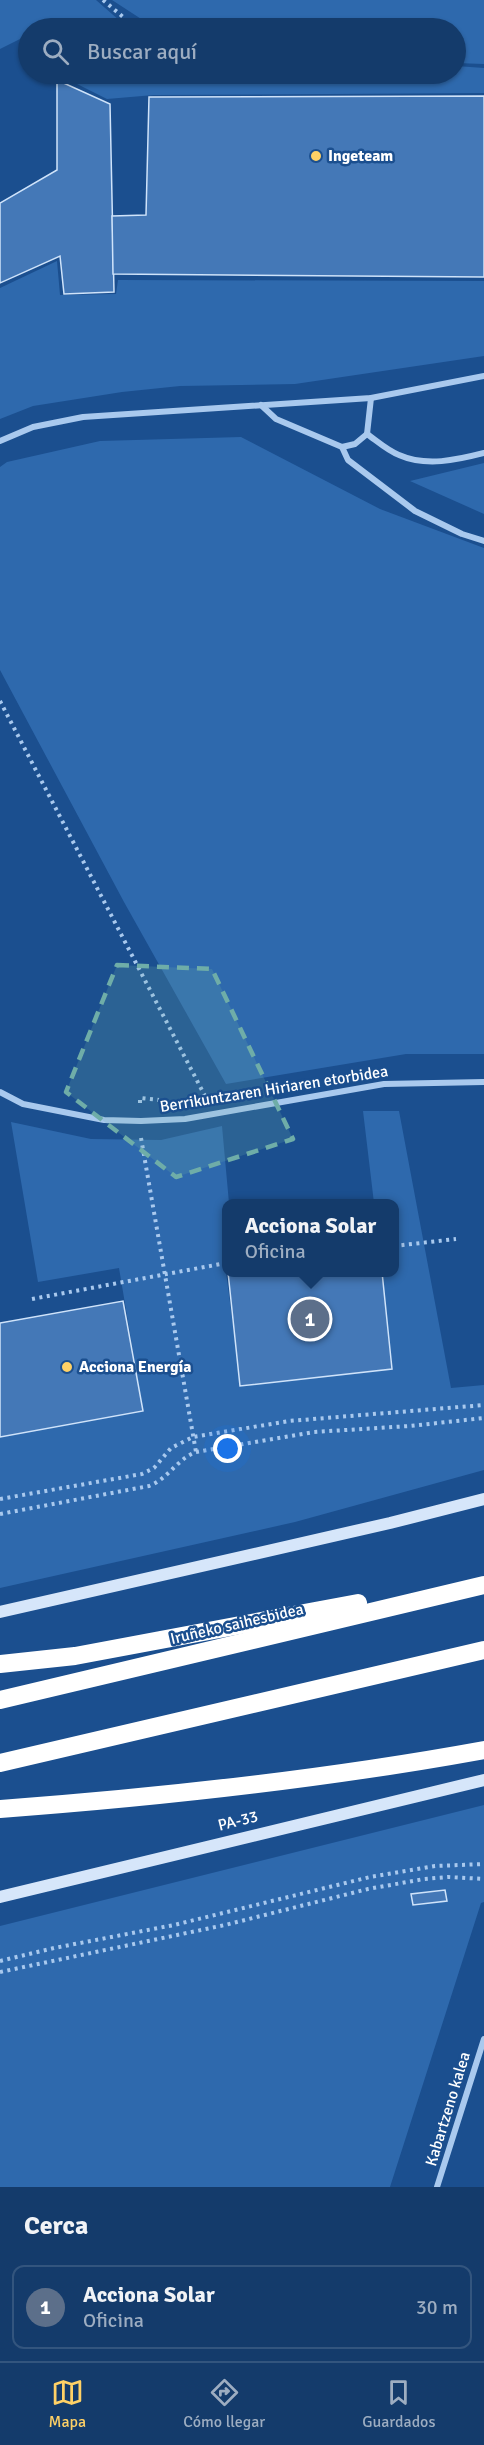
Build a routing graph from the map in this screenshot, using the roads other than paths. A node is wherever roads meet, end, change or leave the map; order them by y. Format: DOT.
graph roads {
  1 [pos="484,376"];
  2 [pos="371,398"];
  3 [pos="261,405"];
  4 [pos="367,434"];
  5 [pos="0,441"];
  6 [pos="342,447"];
  7 [pos="484,453"];
  8 [pos="484,541"];
  9 [pos="484,1082"];
  10 [pos="0,1092"];
  11 [pos="484,1499"];
  12 [pos="484,1580"];
  13 [pos="484,1585"];
  14 [pos="0,1612"];
  15 [pos="484,1650"];
  16 [pos="0,1664"];
  17 [pos="0,1700"];
  18 [pos="484,1750"];
  19 [pos="0,1763"];
  20 [pos="484,1780"];
  21 [pos="0,1809"];
  22 [pos="0,1897"];
  23 [pos="484,2039"];
  24 [pos="438,2187"];
  1 -- 2 [label="street"];
  2 -- 3 [label="street"];
  2 -- 4 [label="street"];
  3 -- 5 [label="street"];
  3 -- 6 [label="street"];
  4 -- 6 [label="street"];
  4 -- 7 [label="street"];
  6 -- 8 [label="street"];
  9 -- 10 [label="street, Berrikuntzaren Hiriaren etorbidea"];
  11 -- 14 [label="street"];
  12 -- 16 [label="highway"];
  13 -- 17 [label="highway, Iruñeko saihesbidea"];
  15 -- 19 [label="highway"];
  18 -- 21 [label="highway"];
  20 -- 22 [label="street, PA-33"];
  23 -- 24 [label="street, Kabartzeno kalea"];
}
